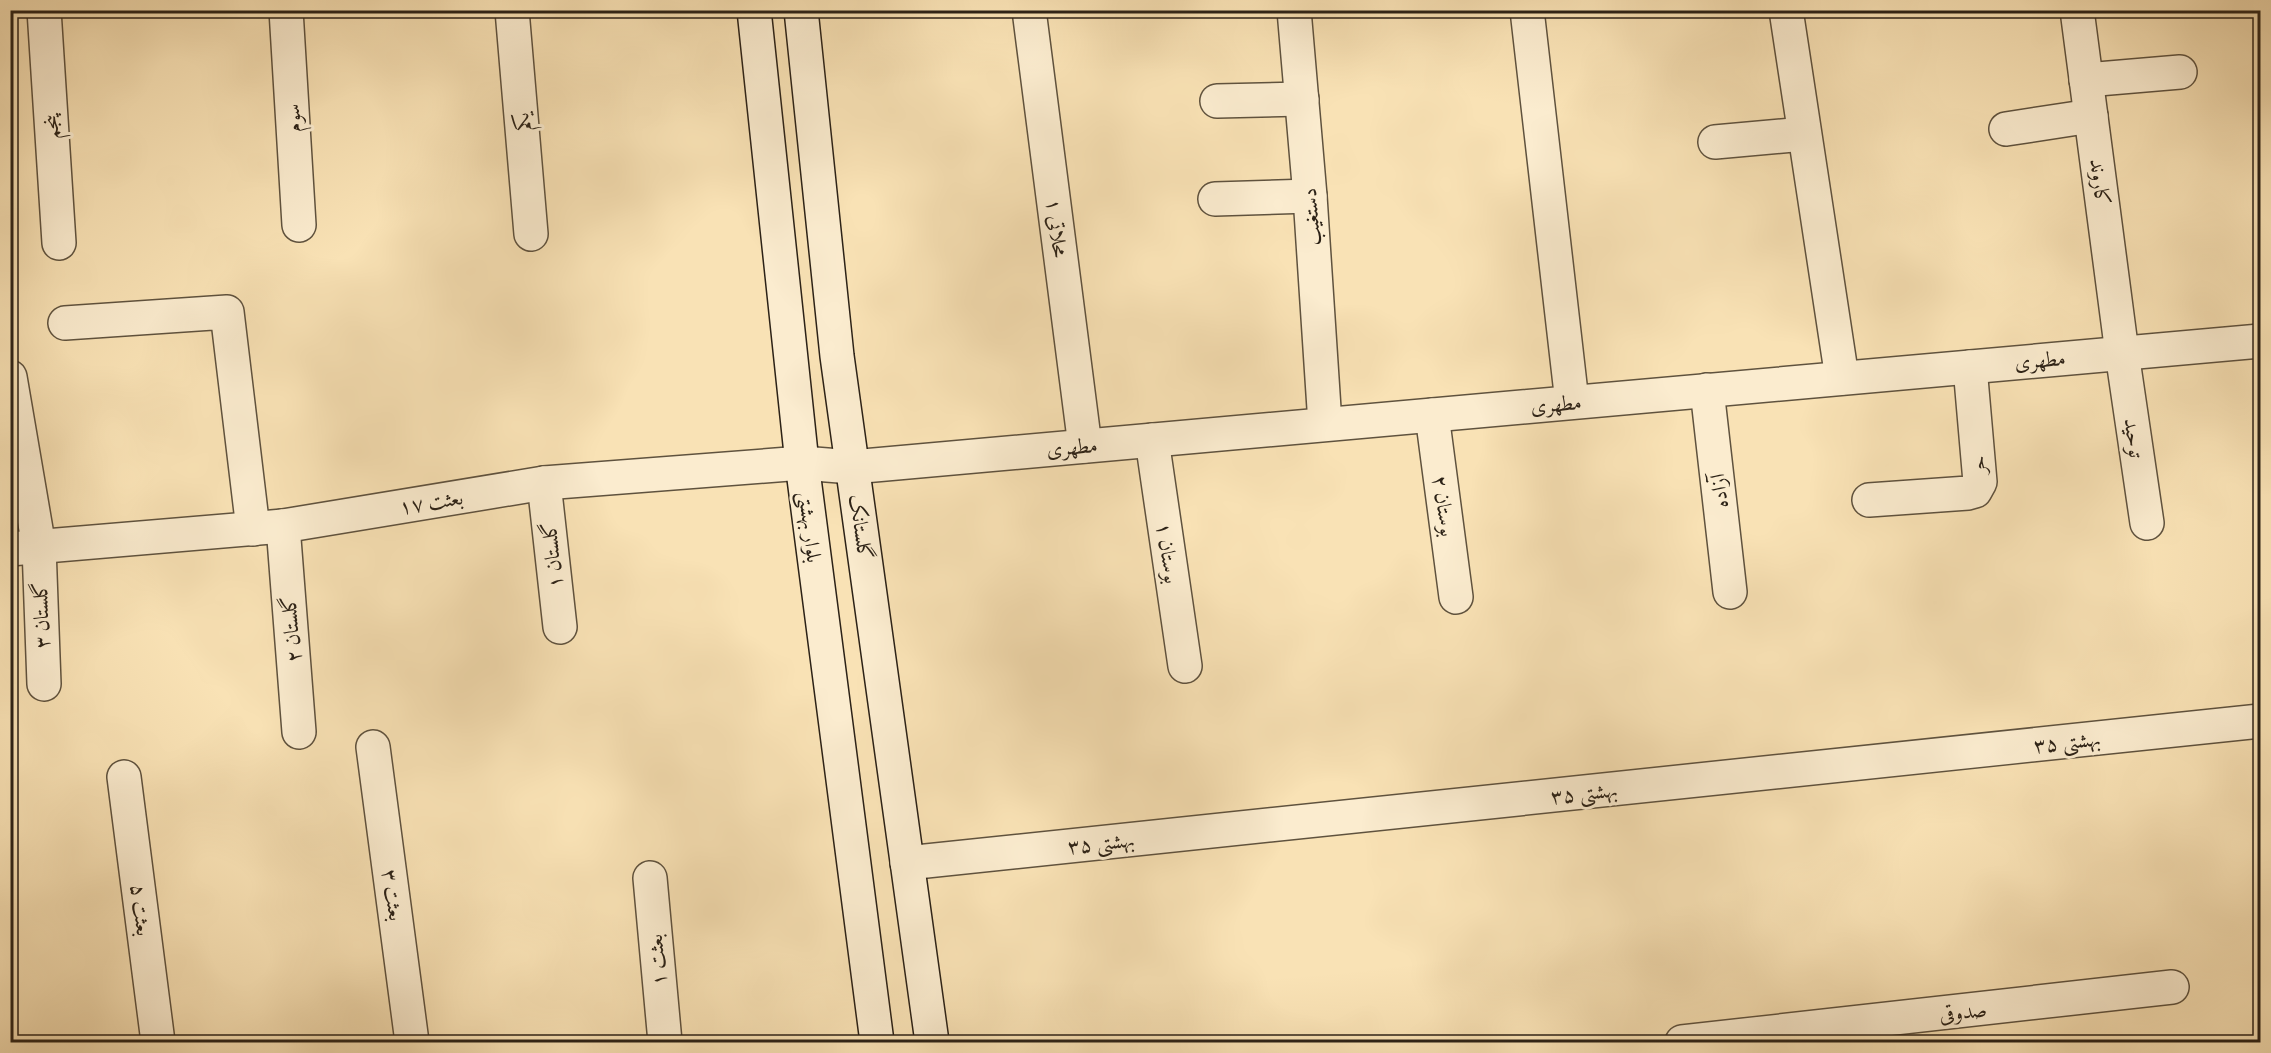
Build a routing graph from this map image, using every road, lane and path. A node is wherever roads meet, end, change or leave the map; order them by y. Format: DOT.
graph roads {
  1 [pos="44,10"];
  2 [pos="286,10"];
  3 [pos="512,10"];
  4 [pos="754,10"];
  5 [pos="801,10"];
  6 [pos="1029,10"];
  7 [pos="1294,10"];
  8 [pos="1527,10"];
  9 [pos="1786,10"];
  10 [pos="2077,10"];
  11 [pos="2180,72"];
  12 [pos="2086,80"];
  13 [pos="1302,99"];
  14 [pos="1217,101"];
  15 [pos="2091,116"];
  16 [pos="2006,129"];
  17 [pos="1804,134"];
  18 [pos="1715,142"];
  19 [pos="1310,195"];
  20 [pos="1215,199"];
  21 [pos="299,225"];
  22 [pos="531,234"];
  23 [pos="59,243"];
  24 [pos="65,323"];
  25 [pos="2260,341"];
  26 [pos="2122,353"];
  27 [pos="1970,367"];
  28 [pos="10,377"];
  29 [pos="1842,378"];
  30 [pos="1707,390"];
  31 [pos="1572,402"];
  32 [pos="1432,415"];
  33 [pos="1325,424"];
  34 [pos="1152,440"];
  35 [pos="1085,446"];
  36 [pos="802,463"];
  37 [pos="852,467"];
  38 [pos="544,483"];
  39 [pos="1869,500"];
  40 [pos="2147,522"];
  41 [pos="268,528"];
  42 [pos="25,548"];
  43 [pos="1730,592"];
  44 [pos="1456,597"];
  45 [pos="560,627"];
  46 [pos="1185,666"];
  47 [pos="44,684"];
  48 [pos="2260,722"];
  49 [pos="299,732"];
  50 [pos="373,747"];
  51 [pos="124,777"];
  52 [pos="907,864"];
  53 [pos="650,878"];
  54 [pos="2172,987"];
  55 [pos="1927,1029"];
  56 [pos="158,1042"];
  57 [pos="412,1042"];
  58 [pos="664,1042"];
  59 [pos="877,1042"];
  60 [pos="932,1042"];
  61 [pos="1682,1042"];
  1 -- 23 [label="street, پنجم"];
  2 -- 21 [label="street, سوم"];
  3 -- 22 [label="street, یکم"];
  4 -- 36 [label="street, بلوار بهشتی"];
  5 -- 37 [label="street, گلستانک"];
  6 -- 35 [label="street, محلاتی ۱"];
  7 -- 13 [label="street, دستغیب"];
  8 -- 31 [label="street"];
  9 -- 17 [label="street"];
  10 -- 12 [label="street, کاروند"];
  11 -- 12 [label="street"];
  12 -- 15 [label="street, کاروند"];
  13 -- 14 [label="street"];
  13 -- 19 [label="street, دستغیب"];
  15 -- 16 [label="street"];
  15 -- 26 [label="street, کاروند"];
  17 -- 18 [label="street"];
  17 -- 29 [label="street"];
  19 -- 20 [label="street"];
  19 -- 33 [label="street, دستغیب"];
  24 -- 41 [label="street, گلستان ۲"];
  25 -- 26 [label="street, مطهری"];
  26 -- 27 [label="street, مطهری"];
  26 -- 40 [label="street, توحید"];
  27 -- 29 [label="street, مطهری"];
  27 -- 39 [label="street, حر"];
  28 -- 42 [label="street, گلستان ۳"];
  29 -- 30 [label="street, مطهری"];
  30 -- 31 [label="street, مطهری"];
  30 -- 43 [label="street, آزاده"];
  31 -- 32 [label="street, مطهری"];
  32 -- 33 [label="street, مطهری"];
  32 -- 44 [label="street, بوستان ۲"];
  33 -- 34 [label="street, مطهری"];
  34 -- 35 [label="street, مطهری"];
  34 -- 46 [label="street, بوستان ۱"];
  35 -- 37 [label="street, مطهری"];
  36 -- 37 [label="street, بعثت ۱۷"];
  36 -- 38 [label="street, بعثت ۱۷"];
  36 -- 59 [label="street, بلوار بهشتی"];
  37 -- 52 [label="street, گلستانک"];
  38 -- 41 [label="street, بعثت ۱۷"];
  38 -- 45 [label="street, گلستان ۱"];
  41 -- 42 [label="street, بعثت ۱۷"];
  41 -- 49 [label="street, گلستان ۲"];
  42 -- 47 [label="street, گلستان ۳"];
  48 -- 52 [label="street, بهشتی ۳۵"];
  50 -- 57 [label="street, بعثت ۳"];
  51 -- 56 [label="street, بعثت ۵"];
  52 -- 60 [label="street, گلستانک"];
  53 -- 58 [label="street, بعثت ١"];
  54 -- 55 [label="street, صدوقی"];
  55 -- 61 [label="street, صدوقی"];
}
